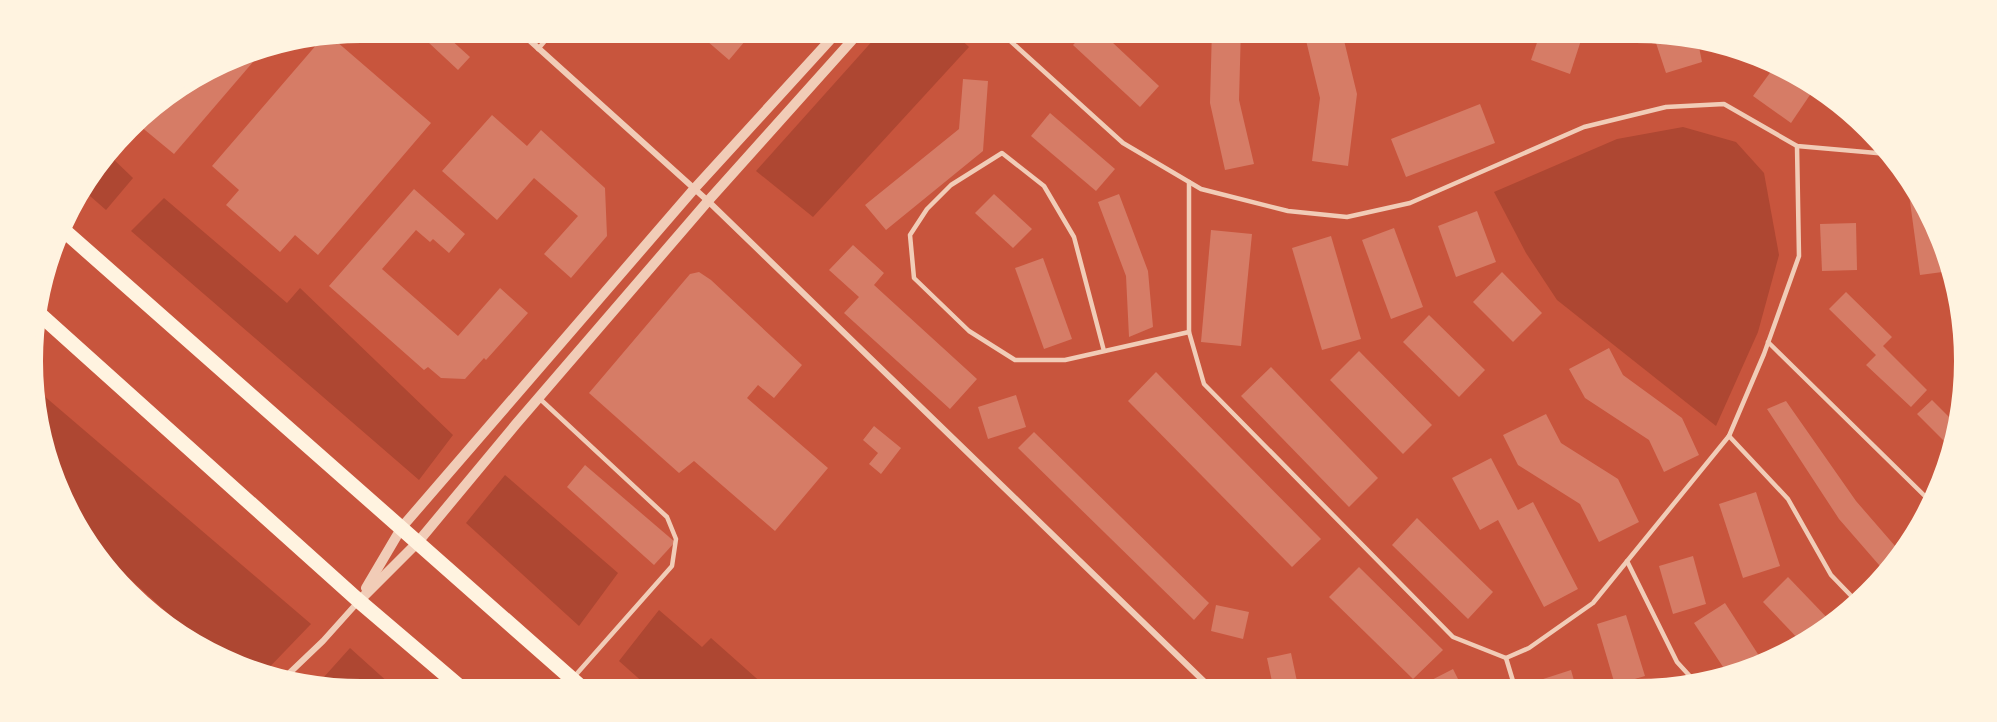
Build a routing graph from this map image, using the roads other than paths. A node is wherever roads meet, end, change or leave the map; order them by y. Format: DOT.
graph roads {
  1 [pos="528,39"];
  2 [pos="547,39"];
  3 [pos="831,39"];
  4 [pos="853,39"];
  5 [pos="1008,39"];
  6 [pos="538,49"];
  7 [pos="1797,146"];
  8 [pos="1881,152"];
  9 [pos="1189,182"];
  10 [pos="694,189"];
  11 [pos="708,201"];
  12 [pos="66,232"];
  13 [pos="42,317"];
  14 [pos="1189,332"];
  15 [pos="1768,342"];
  16 [pos="1104,351"];
  17 [pos="524,386"];
  18 [pos="539,398"];
  19 [pos="1729,436"];
  20 [pos="1927,498"];
  21 [pos="402,527"];
  22 [pos="418,542"];
  23 [pos="1627,561"];
  24 [pos="1853,598"];
  25 [pos="359,602"];
  26 [pos="1506,658"];
  27 [pos="288,674"];
  28 [pos="1692,678"];
  29 [pos="572,679"];
  30 [pos="455,683"];
  31 [pos="577,683"];
  32 [pos="1206,683"];
  33 [pos="1514,683"];
  1 -- 6 [label="street"];
  2 -- 6 [label="lane"];
  3 -- 10 [label="street"];
  4 -- 11 [label="street"];
  5 -- 9 [label="lane"];
  6 -- 10 [label="street"];
  7 -- 8 [label="lane"];
  7 -- 9 [label="lane"];
  7 -- 15 [label="lane"];
  9 -- 14 [label="lane"];
  10 -- 11 [label="street"];
  10 -- 17 [label="street"];
  11 -- 18 [label="street"];
  11 -- 32 [label="street"];
  12 -- 21 [label="main road"];
  13 -- 25 [label="main road"];
  14 -- 16 [label="lane"];
  14 -- 26 [label="lane"];
  15 -- 19 [label="lane"];
  15 -- 20 [label="lane"];
  16 -- 16 [label="lane"];
  17 -- 18 [label="street"];
  17 -- 21 [label="street"];
  18 -- 22 [label="street"];
  18 -- 29 [label="lane"];
  19 -- 23 [label="lane"];
  19 -- 24 [label="lane"];
  21 -- 22 [label="main road"];
  21 -- 25 [label="street"];
  22 -- 25 [label="street"];
  22 -- 29 [label="main road"];
  23 -- 26 [label="lane"];
  23 -- 28 [label="lane"];
  25 -- 27 [label="street"];
  25 -- 30 [label="main road"];
  26 -- 33 [label="lane"];
  29 -- 31 [label="main road"];
}
